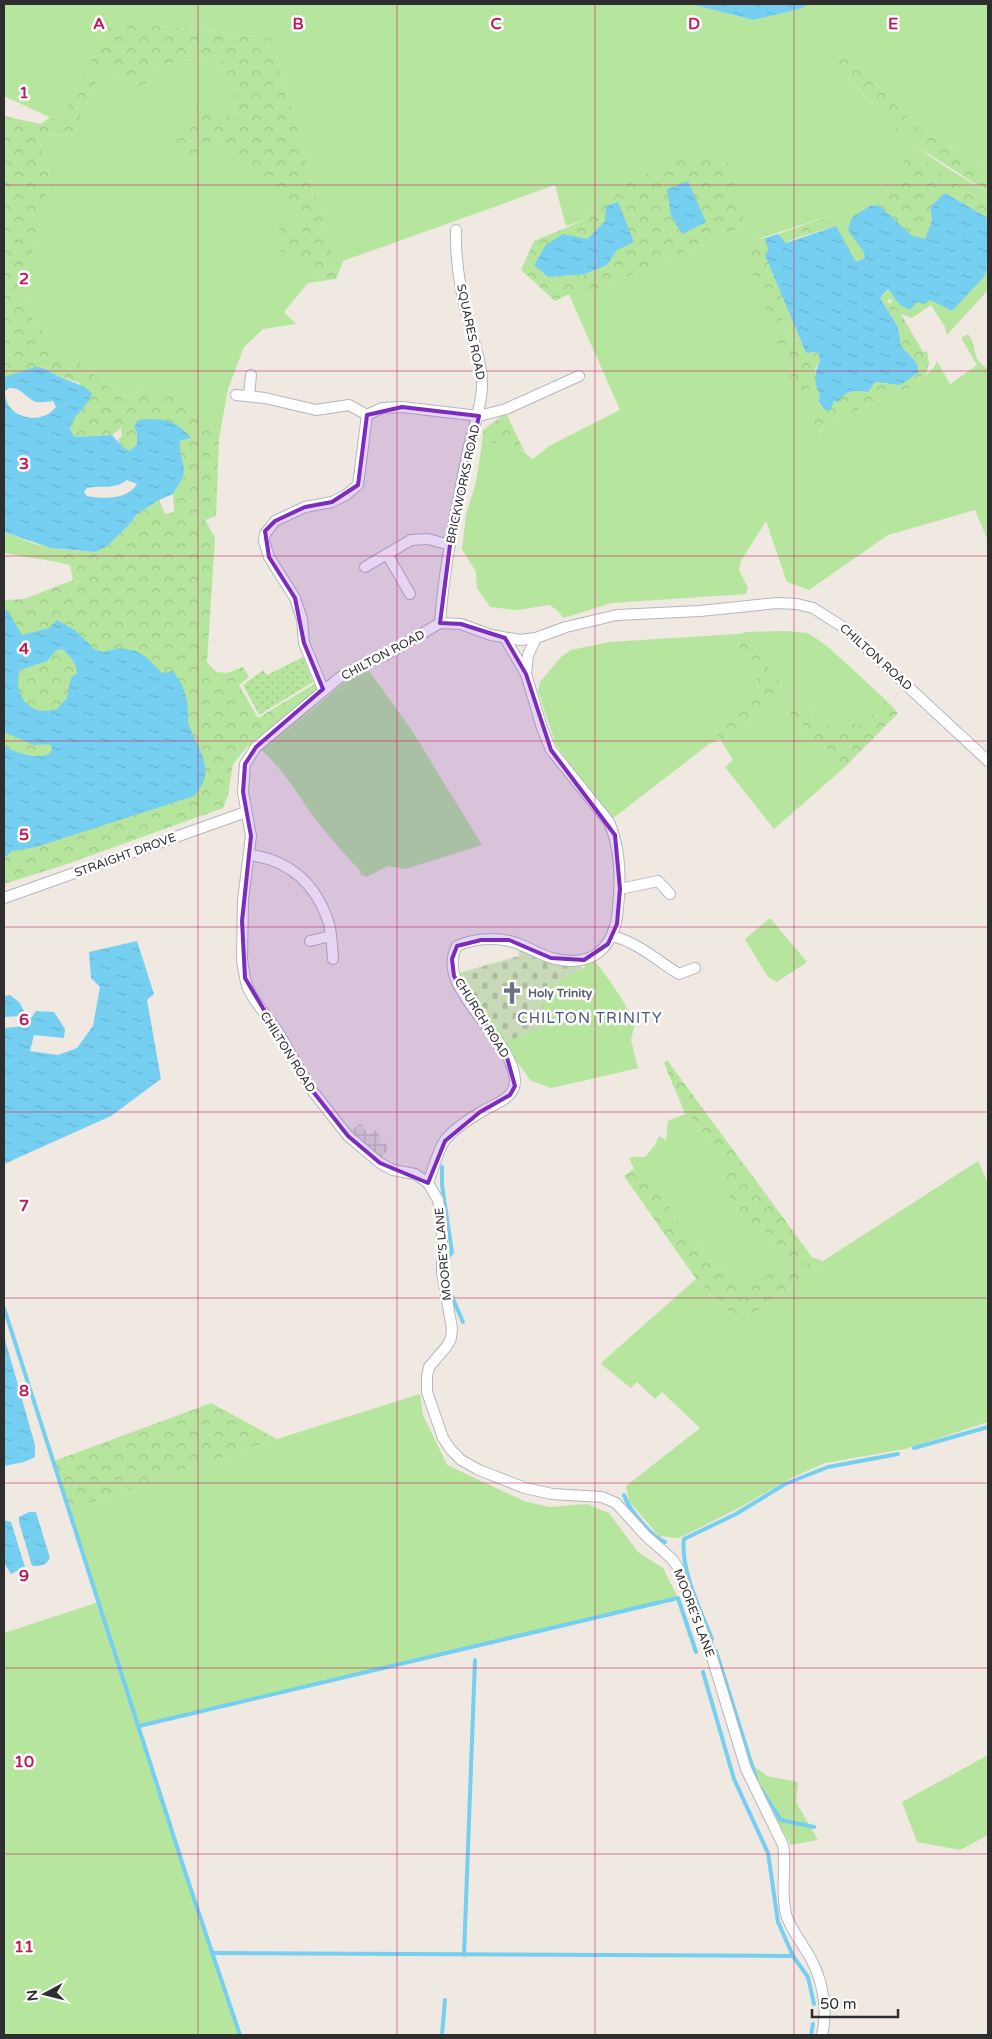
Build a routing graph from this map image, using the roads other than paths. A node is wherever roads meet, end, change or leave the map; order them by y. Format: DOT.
graph roads {
  1 [pos="456,230"];
  2 [pos="251,375"];
  3 [pos="579,376"];
  4 [pos="236,395"];
  5 [pos="249,396"];
  6 [pos="367,415"];
  7 [pos="479,416"];
  8 [pos="450,544"];
  9 [pos="387,554"];
  10 [pos="364,567"];
  11 [pos="410,594"];
  12 [pos="440,623"];
  13 [pos="505,638"];
  14 [pos="536,638"];
  15 [pos="526,674"];
  16 [pos="324,689"];
  17 [pos="988,760"];
  18 [pos="246,812"];
  19 [pos="250,855"];
  20 [pos="620,889"];
  21 [pos="670,894"];
  22 [pos="4,898"];
  23 [pos="331,936"];
  24 [pos="612,936"];
  25 [pos="310,941"];
  26 [pos="333,959"];
  27 [pos="695,968"];
  28 [pos="428,1183"];
  29 [pos="822,2035"];
  1 -- 7 [label="street, SQUARES ROAD"];
  2 -- 5 [label="street"];
  3 -- 7 [label="street"];
  4 -- 5 [label="street"];
  5 -- 6 [label="street"];
  6 -- 7 [label="street, BRICKWORKS ROAD"];
  6 -- 16 [label="street"];
  7 -- 8 [label="street, BRICKWORKS ROAD"];
  8 -- 9 [label="street"];
  8 -- 12 [label="street, BRICKWORKS ROAD"];
  9 -- 10 [label="street"];
  9 -- 11 [label="street"];
  12 -- 13 [label="street, CHILTON ROAD"];
  12 -- 16 [label="street, CHILTON ROAD"];
  13 -- 14 [label="street, CHILTON ROAD"];
  13 -- 15 [label="street, CHURCH ROAD"];
  14 -- 15 [label="street, CHURCH ROAD"];
  14 -- 17 [label="street, CHILTON ROAD"];
  15 -- 20 [label="street, CHURCH ROAD"];
  16 -- 18 [label="street, CHILTON ROAD"];
  18 -- 19 [label="street, CHILTON ROAD"];
  18 -- 22 [label="street, STRAIGHT DROVE"];
  19 -- 23 [label="street"];
  19 -- 28 [label="street, CHILTON ROAD"];
  20 -- 21 [label="street"];
  20 -- 24 [label="street, CHURCH ROAD"];
  23 -- 25 [label="street"];
  23 -- 26 [label="street"];
  24 -- 27 [label="street"];
  24 -- 28 [label="street, CHURCH ROAD"];
  28 -- 29 [label="street, MOORE'S LANE"];
}
